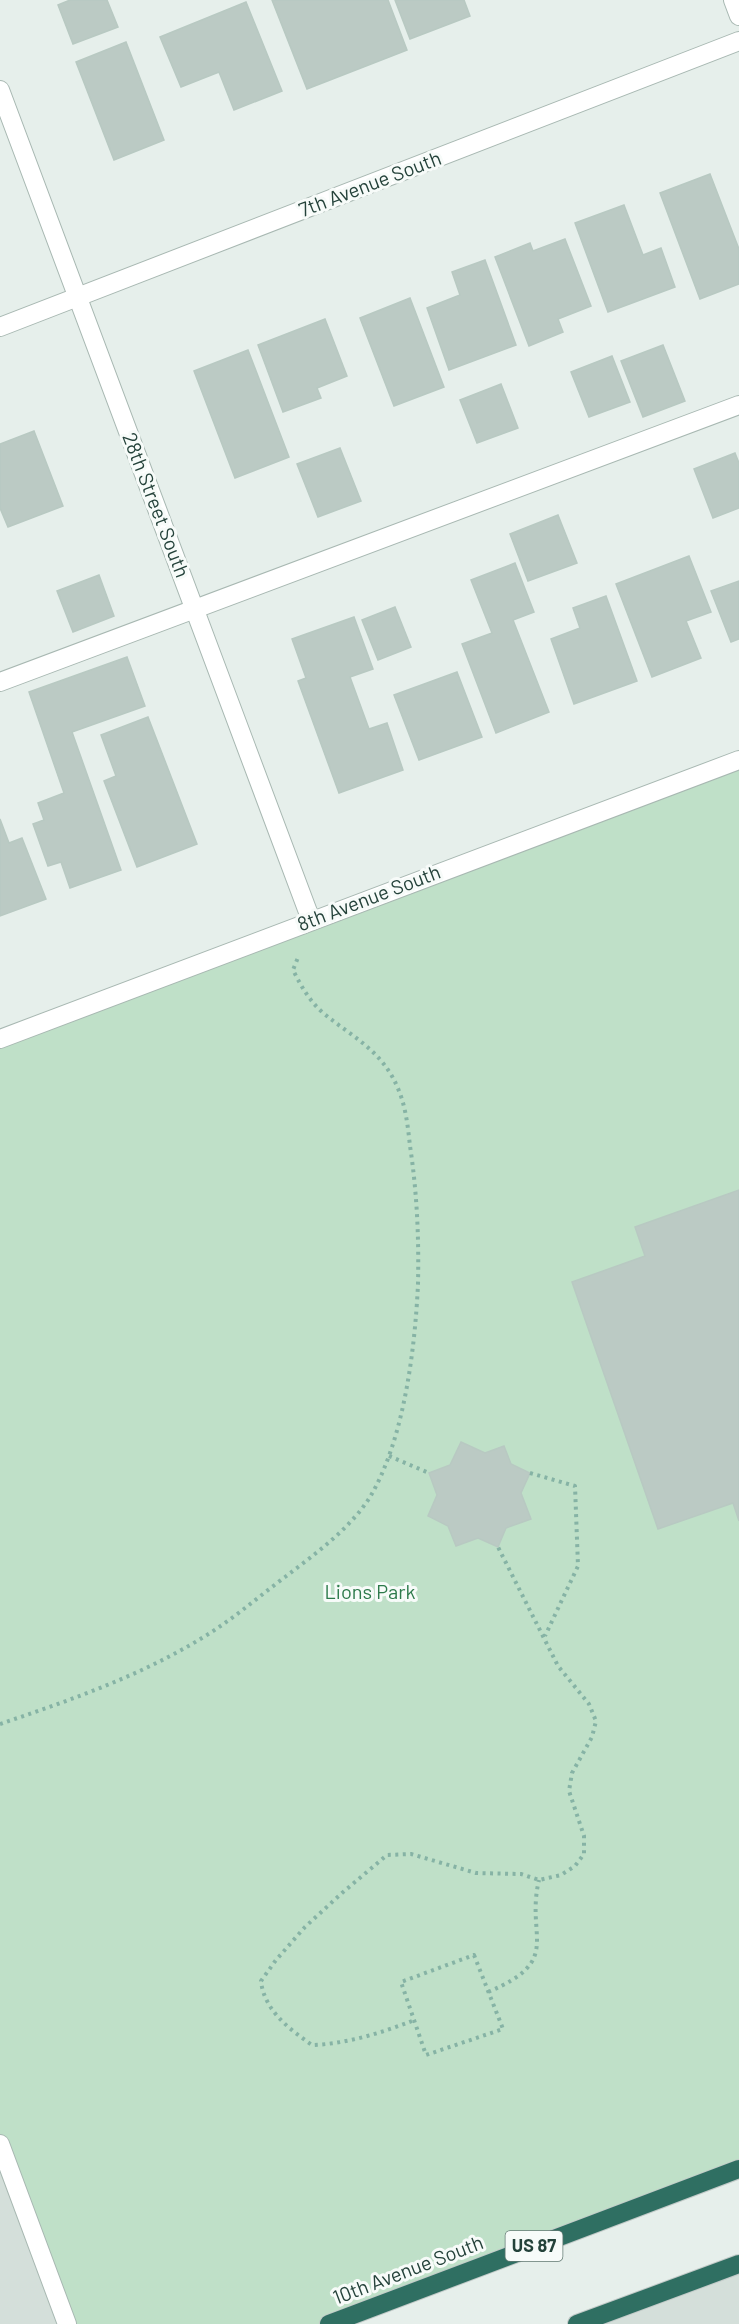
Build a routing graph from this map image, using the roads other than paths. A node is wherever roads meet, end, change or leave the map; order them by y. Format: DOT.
graph roads {
  1 [pos="733,0"];
  2 [pos="739,16"];
  3 [pos="739,41"];
  4 [pos="0,90"];
  5 [pos="78,297"];
  6 [pos="0,327"];
  7 [pos="739,405"];
  8 [pos="195,609"];
  9 [pos="0,682"];
  10 [pos="739,760"];
  11 [pos="311,920"];
  12 [pos="0,1038"];
  13 [pos="0,2144"];
  14 [pos="739,2169"];
  15 [pos="739,2264"];
  16 [pos="68,2324"];
  17 [pos="329,2324"];
  18 [pos="577,2324"];
  1 -- 2 [label="street"];
  3 -- 5 [label="street, 7th Avenue South"];
  4 -- 5 [label="street, 28th Street South"];
  5 -- 6 [label="street, 7th Avenue South"];
  5 -- 8 [label="street, 28th Street South"];
  7 -- 8 [label="street"];
  8 -- 9 [label="street"];
  8 -- 11 [label="street, 28th Street South"];
  10 -- 11 [label="street, 8th Avenue South"];
  11 -- 12 [label="street, 8th Avenue South"];
  13 -- 16 [label="street"];
  14 -- 17 [label="highway, 10th Avenue South / US 87"];
  15 -- 18 [label="highway"];
}
